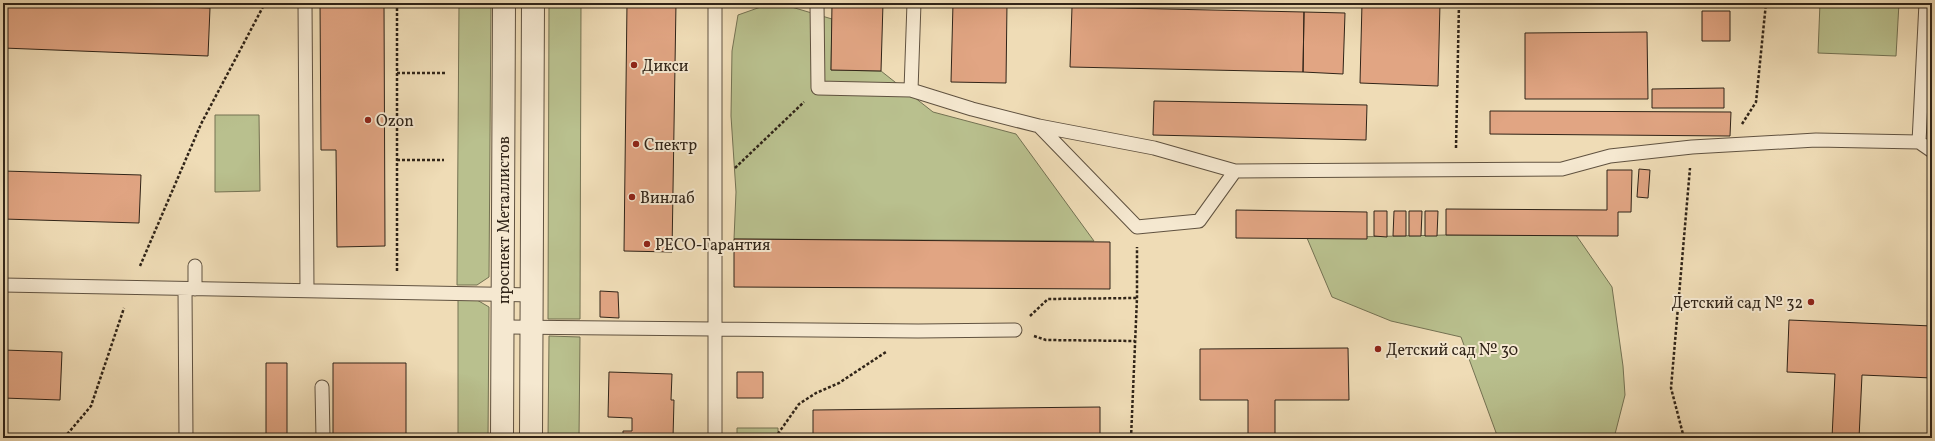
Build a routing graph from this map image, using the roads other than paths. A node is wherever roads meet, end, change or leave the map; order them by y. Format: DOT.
graph roads {
  1 [pos="306,3"];
  2 [pos="504,3"];
  3 [pos="533,3"];
  4 [pos="715,3"];
  5 [pos="817,3"];
  6 [pos="914,3"];
  7 [pos="1926,3"];
  8 [pos="911,90"];
  9 [pos="1039,126"];
  10 [pos="1919,142"];
  11 [pos="1932,151"];
  12 [pos="1235,171"];
  13 [pos="195,266"];
  14 [pos="3,285"];
  15 [pos="190,289"];
  16 [pos="306,290"];
  17 [pos="503,294"];
  18 [pos="532,294"];
  19 [pos="503,328"];
  20 [pos="532,328"];
  21 [pos="715,330"];
  22 [pos="1015,330"];
  23 [pos="322,387"];
  24 [pos="186,438"];
  25 [pos="323,438"];
  26 [pos="502,438"];
  27 [pos="531,438"];
  28 [pos="715,438"];
  1 -- 16 [label="lane"];
  2 -- 17 [label="street, проспект Металлистов"];
  3 -- 18 [label="street, проспект Металлистов"];
  4 -- 21 [label="lane"];
  5 -- 8 [label="lane"];
  6 -- 8 [label="lane"];
  7 -- 10 [label="lane"];
  8 -- 9 [label="lane"];
  9 -- 12 [label="lane"];
  9 -- 12 [label="lane"];
  10 -- 11 [label="lane"];
  10 -- 12 [label="lane"];
  13 -- 15 [label="lane"];
  14 -- 15 [label="lane"];
  15 -- 16 [label="lane"];
  15 -- 24 [label="lane"];
  16 -- 17 [label="lane"];
  17 -- 18 [label="lane"];
  17 -- 19 [label="street, проспект Металлистов"];
  18 -- 20 [label="street, проспект Металлистов"];
  19 -- 20 [label="lane"];
  19 -- 26 [label="street, проспект Металлистов"];
  20 -- 21 [label="lane"];
  20 -- 27 [label="street, проспект Металлистов"];
  21 -- 22 [label="lane"];
  21 -- 28 [label="lane"];
  23 -- 25 [label="lane"];
}
